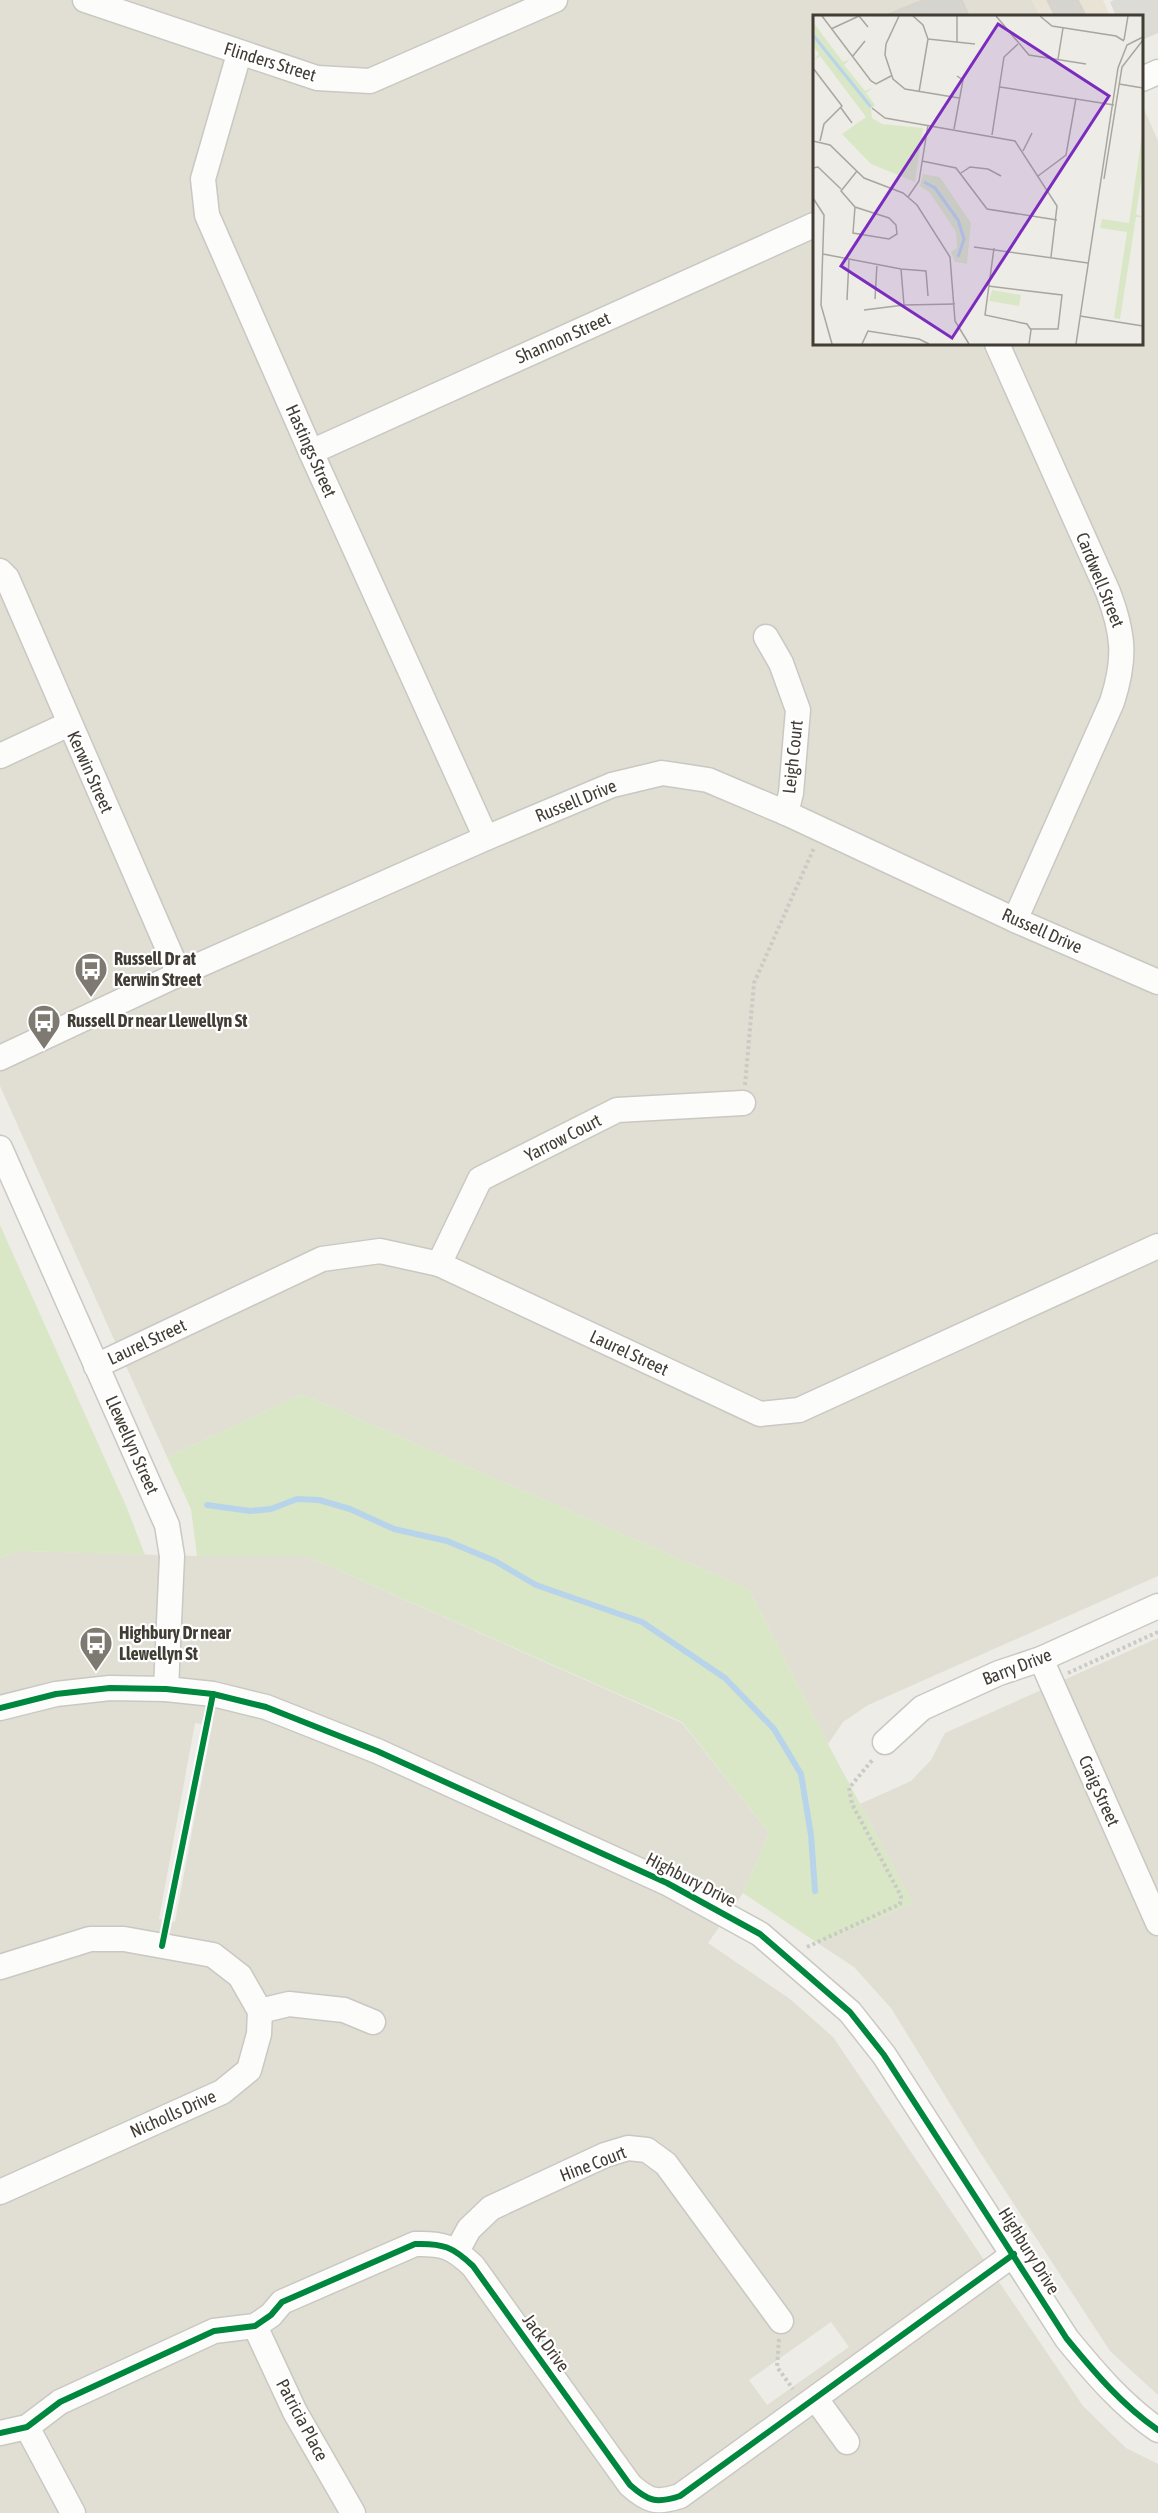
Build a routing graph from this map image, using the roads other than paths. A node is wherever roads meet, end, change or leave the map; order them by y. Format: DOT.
graph roads {
  1 [pos="85,0"];
  2 [pos="555,0"];
  3 [pos="239,54"];
  4 [pos="1158,72"];
  5 [pos="1143,79"];
  6 [pos="813,225"];
  7 [pos="997,345"];
  8 [pos="311,452"];
  9 [pos="0,571"];
  10 [pos="766,636"];
  11 [pos="69,724"];
  12 [pos="0,756"];
  13 [pos="786,813"];
  14 [pos="486,838"];
  15 [pos="1015,920"];
  16 [pos="179,974"];
  17 [pos="1158,982"];
  18 [pos="0,1058"];
  19 [pos="743,1103"];
  20 [pos="0,1148"];
  21 [pos="1158,1246"];
  22 [pos="439,1264"];
  23 [pos="96,1366"];
  24 [pos="1158,1606"];
  25 [pos="1041,1659"];
  26 [pos="166,1689"];
  27 [pos="0,1708"];
  28 [pos="885,1742"];
  29 [pos="1158,1923"];
  30 [pos="0,1967"];
  31 [pos="260,2011"];
  32 [pos="373,2022"];
  33 [pos="0,2192"];
  34 [pos="457,2251"];
  35 [pos="1014,2254"];
  36 [pos="782,2320"];
  37 [pos="255,2326"];
  38 [pos="810,2403"];
  39 [pos="27,2427"];
  40 [pos="1158,2430"];
  41 [pos="0,2433"];
  42 [pos="847,2442"];
  43 [pos="642,2506"];
  44 [pos="73,2513"];
  45 [pos="353,2513"];
  1 -- 3 [label="street, Flinders Street"];
  2 -- 3 [label="street, Flinders Street"];
  3 -- 8 [label="street, Hastings Street"];
  4 -- 5 [label="street"];
  6 -- 8 [label="street, Shannon Street"];
  7 -- 15 [label="street, Cardwell Street"];
  8 -- 14 [label="street, Hastings Street"];
  9 -- 11 [label="street, Kerwin Street"];
  10 -- 13 [label="street, Leigh Court"];
  11 -- 12 [label="street"];
  11 -- 16 [label="street, Kerwin Street"];
  13 -- 14 [label="street, Russell Drive"];
  13 -- 15 [label="street, Russell Drive"];
  14 -- 16 [label="street, Russell Drive"];
  15 -- 17 [label="street, Russell Drive"];
  16 -- 18 [label="street, Russell Drive"];
  19 -- 22 [label="street, Yarrow Court"];
  20 -- 23 [label="street, Llewellyn Street"];
  21 -- 22 [label="street, Laurel Street"];
  22 -- 23 [label="street, Laurel Street"];
  23 -- 26 [label="street, Llewellyn Street"];
  24 -- 25 [label="street, Barry Drive"];
  25 -- 28 [label="street, Barry Drive"];
  25 -- 29 [label="street, Craig Street"];
  26 -- 27 [label="street, Highbury Drive"];
  26 -- 35 [label="street, Highbury Drive"];
  30 -- 31 [label="street"];
  31 -- 32 [label="street"];
  31 -- 33 [label="street, Nicholls Drive"];
  34 -- 36 [label="street, Hine Court"];
  34 -- 37 [label="street"];
  34 -- 43 [label="street, Jack Drive"];
  35 -- 38 [label="street, Jack Drive"];
  35 -- 40 [label="street, Highbury Drive"];
  37 -- 39 [label="street"];
  37 -- 45 [label="street, Patricia Place"];
  38 -- 42 [label="street"];
  38 -- 43 [label="street, Jack Drive"];
  39 -- 41 [label="street"];
  39 -- 44 [label="street"];
}
